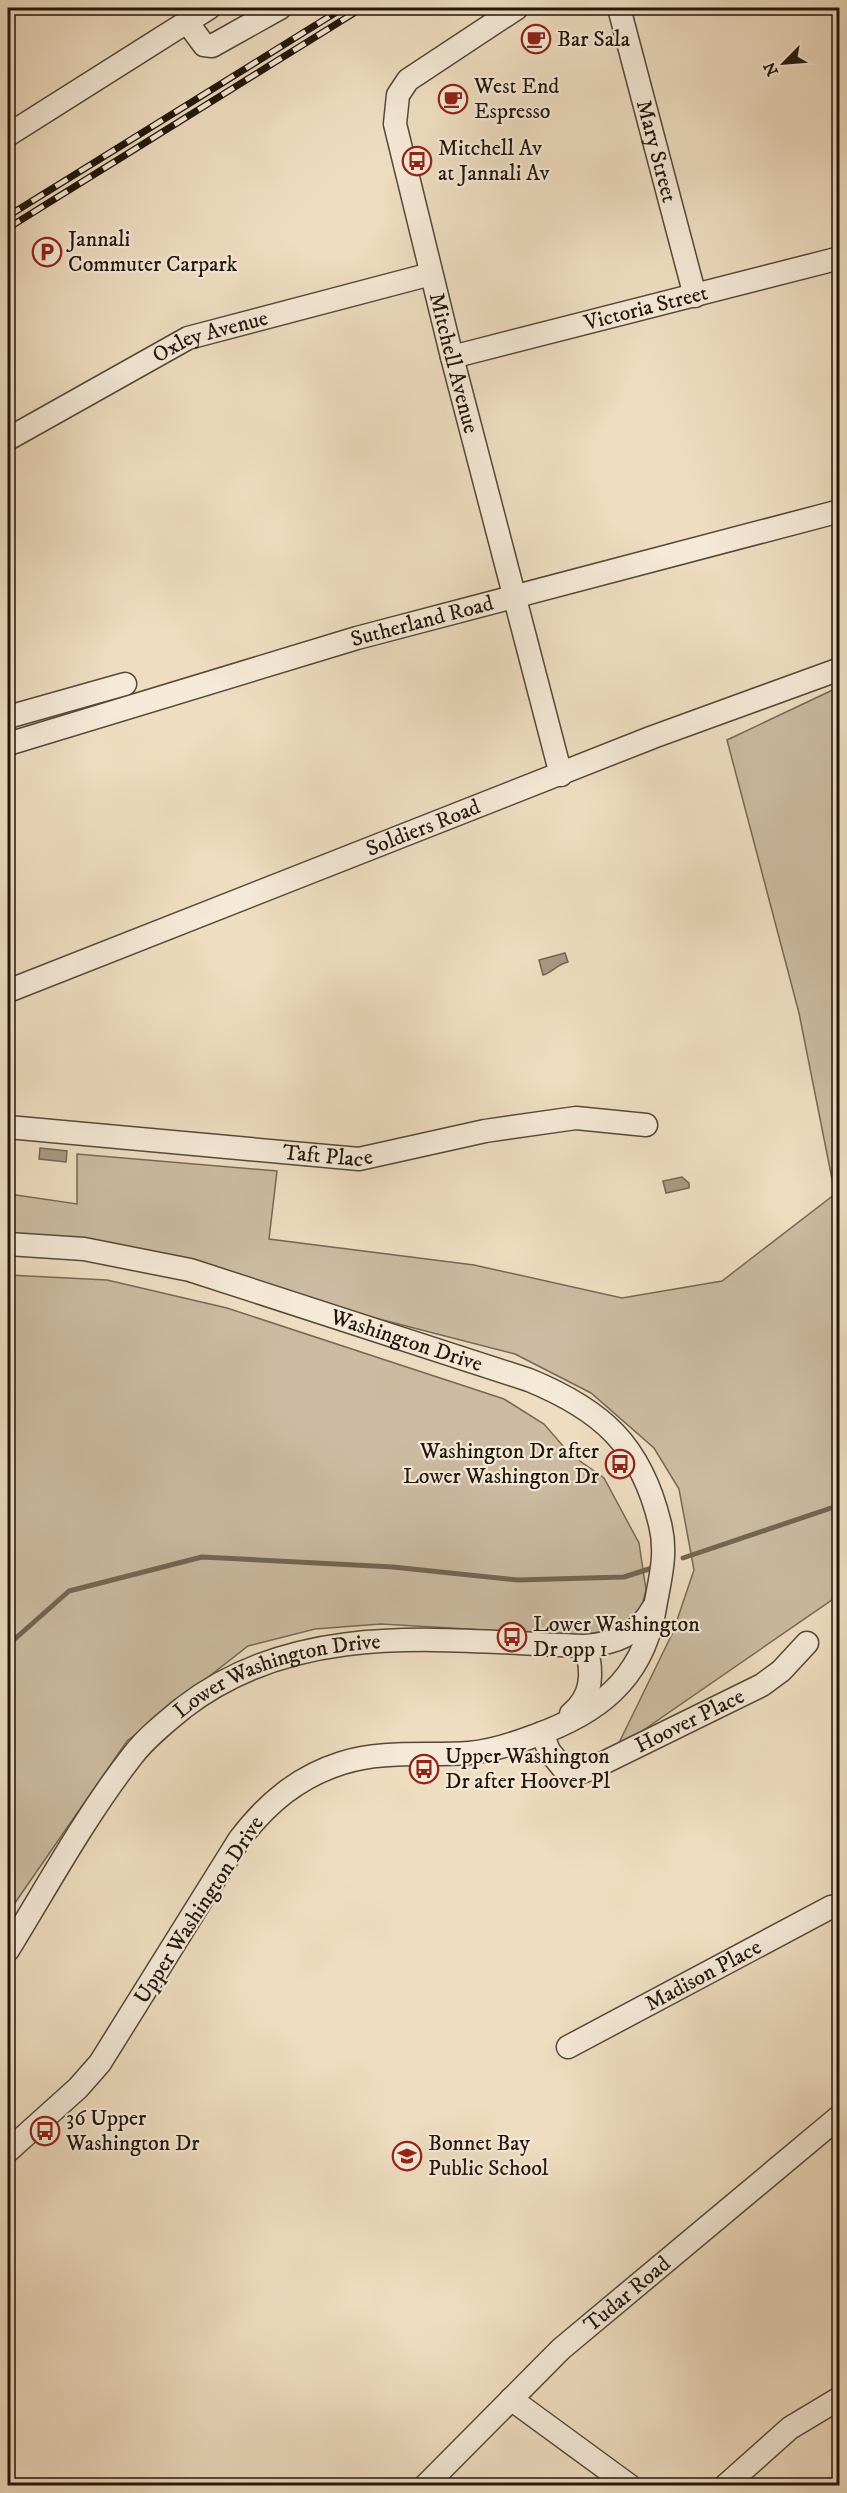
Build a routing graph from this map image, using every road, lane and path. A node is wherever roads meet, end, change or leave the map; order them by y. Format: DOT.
graph roads {
  1 [pos="209,8"];
  2 [pos="280,8"];
  3 [pos="517,8"];
  4 [pos="619,8"];
  5 [pos="187,22"];
  6 [pos="8,135"];
  7 [pos="840,258"];
  8 [pos="431,274"];
  9 [pos="695,296"];
  10 [pos="452,357"];
  11 [pos="8,439"];
  12 [pos="840,511"];
  13 [pos="515,597"];
  14 [pos="840,669"];
  15 [pos="125,684"];
  16 [pos="8,717"];
  17 [pos="8,744"];
  18 [pos="561,775"];
  19 [pos="8,991"];
  20 [pos="646,1125"];
  21 [pos="8,1127"];
  22 [pos="8,1244"];
  23 [pos="655,1604"];
  24 [pos="807,1643"];
  25 [pos="586,1646"];
  26 [pos="542,1733"];
  27 [pos="840,1906"];
  28 [pos="8,1950"];
  29 [pos="568,2047"];
  30 [pos="840,2116"];
  31 [pos="8,2151"];
  32 [pos="840,2398"];
  33 [pos="511,2399"];
  34 [pos="425,2486"];
  35 [pos="630,2486"];
  36 [pos="726,2486"];
  1 -- 5 [label="street"];
  2 -- 5 [label="street"];
  3 -- 8 [label="street, Mitchell Avenue"];
  4 -- 9 [label="street, Mary Street"];
  5 -- 6 [label="street"];
  7 -- 9 [label="street, Victoria Street"];
  8 -- 10 [label="street, Mitchell Avenue"];
  8 -- 11 [label="street, Oxley Avenue"];
  9 -- 10 [label="street, Victoria Street"];
  10 -- 13 [label="street, Mitchell Avenue"];
  12 -- 13 [label="street, Sutherland Road"];
  13 -- 17 [label="street, Sutherland Road"];
  13 -- 18 [label="street, Mitchell Avenue"];
  14 -- 18 [label="street, Soldiers Road"];
  15 -- 16 [label="street"];
  18 -- 19 [label="street, Soldiers Road"];
  20 -- 21 [label="street, Taft Place"];
  22 -- 23 [label="street, Washington Drive"];
  23 -- 25 [label="street, Lower Washington Drive"];
  23 -- 26 [label="street, Upper Washington Drive"];
  24 -- 26 [label="street, Hoover Place"];
  25 -- 26 [label="street"];
  25 -- 28 [label="street, Lower Washington Drive"];
  26 -- 31 [label="street, Upper Washington Drive"];
  27 -- 29 [label="street, Madison Place"];
  30 -- 33 [label="street, Tudar Road"];
  32 -- 36 [label="street"];
  33 -- 34 [label="street, Tudar Road"];
  33 -- 35 [label="street"];
}
